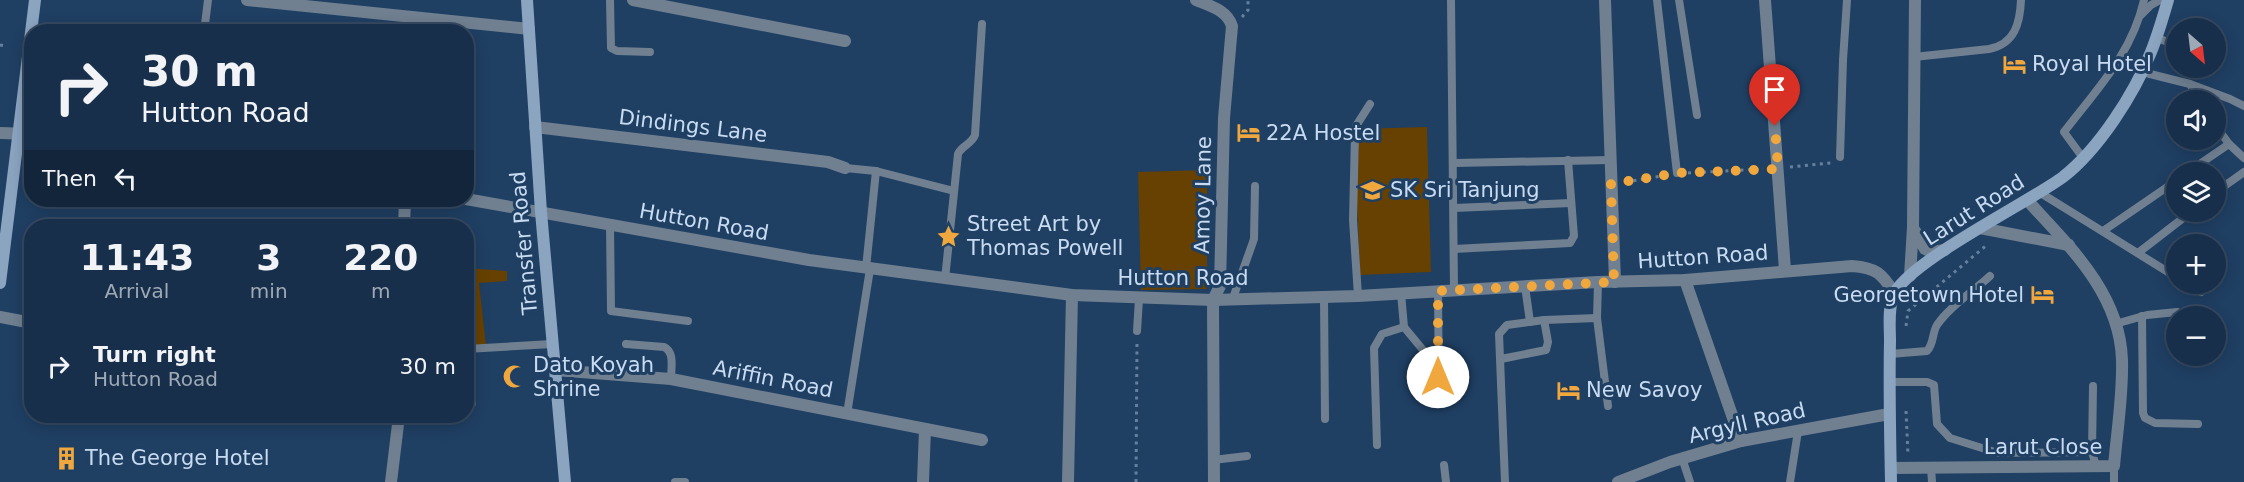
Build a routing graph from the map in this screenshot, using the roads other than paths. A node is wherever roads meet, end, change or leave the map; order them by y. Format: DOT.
graph roads {
  1 [pos="35,0"];
  2 [pos="208,0"];
  3 [pos="247,0"];
  4 [pos="527,0"];
  5 [pos="610,0"];
  6 [pos="633,0"];
  7 [pos="1196,0"];
  8 [pos="1451,0"];
  9 [pos="1605,0"];
  10 [pos="1657,0"];
  11 [pos="1679,0"];
  12 [pos="1766,0"];
  13 [pos="1847,0"];
  14 [pos="1915,0"];
  15 [pos="2021,0"];
  16 [pos="2144,0"];
  17 [pos="2160,0"];
  18 [pos="2168,0"];
  19 [pos="2140,16"];
  20 [pos="32,24"];
  21 [pos="205,24"];
  22 [pos="433,24"];
  23 [pos="982,24"];
  24 [pos="474,27"];
  25 [pos="529,29"];
  26 [pos="2157,38"];
  27 [pos="845,41"];
  28 [pos="2166,41"];
  29 [pos="650,52"];
  30 [pos="1914,57"];
  31 [pos="2142,72"];
  32 [pos="2190,84"];
  33 [pos="24,86"];
  34 [pos="2193,90"];
  35 [pos="1370,104"];
  36 [pos="2244,106"];
  37 [pos="1697,115"];
  38 [pos="536,127"];
  39 [pos="18,133"];
  40 [pos="24,133"];
  41 [pos="0,134"];
  42 [pos="2226,140"];
  43 [pos="2229,144"];
  44 [pos="1840,157"];
  45 [pos="2083,158"];
  46 [pos="2244,158"];
  47 [pos="1568,160"];
  48 [pos="1611,160"];
  49 [pos="2203,162"];
  50 [pos="1454,163"];
  51 [pos="846,168"];
  52 [pos="876,171"];
  53 [pos="2244,172"];
  54 [pos="1677,173"];
  55 [pos="2226,185"];
  56 [pos="1255,186"];
  57 [pos="2166,188"];
  58 [pos="954,191"];
  59 [pos="2039,192"];
  60 [pos="474,200"];
  61 [pos="2027,200"];
  62 [pos="1571,203"];
  63 [pos="1454,208"];
  64 [pos="541,212"];
  65 [pos="2178,222"];
  66 [pos="610,224"];
  67 [pos="1913,227"];
  68 [pos="1980,228"];
  69 [pos="2103,231"];
  70 [pos="2069,245"];
  71 [pos="1454,249"];
  72 [pos="1946,250"];
  73 [pos="2138,253"];
  74 [pos="868,268"];
  75 [pos="1785,270"];
  76 [pos="2166,271"];
  77 [pos="1910,276"];
  78 [pos="1990,276"];
  79 [pos="945,279"];
  80 [pos="1685,280"];
  81 [pos="1598,282"];
  82 [pos="1614,282"];
  83 [pos="0,283"];
  84 [pos="1525,286"];
  85 [pos="1454,290"];
  86 [pos="1438,291"];
  87 [pos="1401,293"];
  88 [pos="1894,293"];
  89 [pos="1072,296"];
  90 [pos="1324,296"];
  91 [pos="1358,296"];
  92 [pos="1233,298"];
  93 [pos="1139,299"];
  94 [pos="1213,300"];
  95 [pos="2166,313"];
  96 [pos="2142,316"];
  97 [pos="0,317"];
  98 [pos="1597,318"];
  99 [pos="1544,320"];
  100 [pos="688,321"];
  101 [pos="24,322"];
  102 [pos="1530,322"];
  103 [pos="2115,324"];
  104 [pos="1404,327"];
  105 [pos="1137,331"];
  106 [pos="552,344"];
  107 [pos="626,344"];
  108 [pos="474,349"];
  109 [pos="1890,354"];
  110 [pos="1501,359"];
  111 [pos="555,370"];
  112 [pos="671,379"];
  113 [pos="1890,382"];
  114 [pos="2092,386"];
  115 [pos="1414,390"];
  116 [pos="1439,399"];
  117 [pos="1608,406"];
  118 [pos="847,414"];
  119 [pos="1889,414"];
  120 [pos="1325,419"];
  121 [pos="398,423"];
  122 [pos="2198,424"];
  123 [pos="925,429"];
  124 [pos="1798,431"];
  125 [pos="982,440"];
  126 [pos="1741,441"];
  127 [pos="1377,445"];
  128 [pos="2092,452"];
  129 [pos="1247,456"];
  130 [pos="1682,458"];
  131 [pos="1213,460"];
  132 [pos="1444,465"];
  133 [pos="2096,466"];
  134 [pos="2114,466"];
  135 [pos="1931,467"];
  136 [pos="1891,468"];
  137 [pos="391,482"];
  138 [pos="565,482"];
  139 [pos="675,482"];
  140 [pos="685,482"];
  141 [pos="923,482"];
  142 [pos="1068,482"];
  143 [pos="1214,482"];
  144 [pos="1446,482"];
  145 [pos="1505,482"];
  146 [pos="1618,482"];
  147 [pos="1690,482"];
  148 [pos="1790,482"];
  149 [pos="1892,482"];
  150 [pos="1932,482"];
  151 [pos="2114,482"];
  1 -- 20 [label="main road"];
  2 -- 21 [label="lane"];
  3 -- 22 [label="street"];
  4 -- 25 [label="main road, Transfer Road"];
  5 -- 29 [label="lane"];
  6 -- 27 [label="street"];
  7 -- 94 [label="street, Amoy Lane"];
  8 -- 50 [label="lane"];
  9 -- 48 [label="street"];
  10 -- 54 [label="lane"];
  11 -- 37 [label="lane"];
  12 -- 75 [label="street"];
  13 -- 44 [label="lane"];
  14 -- 30 [label="street"];
  15 -- 30 [label="lane"];
  16 -- 19 [label="lane"];
  17 -- 19 [label="lane"];
  18 -- 26 [label="main road, Larut Road"];
  19 -- 45 [label="lane"];
  23 -- 58 [label="lane"];
  24 -- 25 [label="street"];
  25 -- 38 [label="main road, Transfer Road"];
  26 -- 28 [label="lane"];
  26 -- 31 [label="main road, Larut Road"];
  30 -- 67 [label="street"];
  31 -- 32 [label="lane"];
  31 -- 45 [label="main road, Larut Road"];
  32 -- 34 [label="lane"];
  32 -- 36 [label="lane"];
  33 -- 39 [label="main road"];
  35 -- 91 [label="lane"];
  38 -- 51 [label="street, Dindings Lane"];
  38 -- 64 [label="main road, Transfer Road"];
  39 -- 40 [label="street"];
  39 -- 41 [label="street"];
  39 -- 83 [label="main road"];
  42 -- 43 [label="lane"];
  43 -- 46 [label="lane"];
  43 -- 49 [label="lane"];
  45 -- 59 [label="main road, Larut Road"];
  47 -- 48 [label="lane"];
  47 -- 50 [label="lane"];
  47 -- 62 [label="lane"];
  48 -- 82 [label="street"];
  50 -- 63 [label="lane"];
  51 -- 52 [label="lane"];
  52 -- 58 [label="lane"];
  52 -- 74 [label="lane"];
  53 -- 55 [label="lane"];
  56 -- 92 [label="lane"];
  57 -- 69 [label="lane"];
  58 -- 79 [label="lane"];
  59 -- 61 [label="main road, Larut Road"];
  59 -- 69 [label="lane"];
  60 -- 64 [label="street, Hutton Road"];
  61 -- 68 [label="main road, Larut Road"];
  61 -- 70 [label="street, Larut Close"];
  62 -- 63 [label="lane"];
  62 -- 71 [label="lane"];
  63 -- 71 [label="lane"];
  64 -- 66 [label="street, Hutton Road"];
  64 -- 106 [label="main road, Transfer Road"];
  65 -- 73 [label="lane"];
  66 -- 74 [label="street, Hutton Road"];
  66 -- 100 [label="lane"];
  67 -- 72 [label="street"];
  67 -- 77 [label="street"];
  68 -- 70 [label="street"];
  68 -- 72 [label="main road, Larut Road"];
  69 -- 73 [label="lane"];
  70 -- 103 [label="street, Larut Close"];
  71 -- 85 [label="lane"];
  72 -- 77 [label="main road, Larut Road"];
  73 -- 76 [label="lane"];
  74 -- 79 [label="street, Hutton Road"];
  74 -- 118 [label="lane"];
  75 -- 80 [label="street, Hutton Road"];
  75 -- 88 [label="street, Hutton Road"];
  77 -- 88 [label="main road, Larut Road"];
  78 -- 109 [label="lane"];
  79 -- 89 [label="street, Hutton Road"];
  80 -- 82 [label="street, Hutton Road"];
  80 -- 126 [label="street"];
  81 -- 82 [label="street, Hutton Road"];
  81 -- 84 [label="street, Hutton Road"];
  81 -- 98 [label="lane"];
  84 -- 85 [label="street, Hutton Road"];
  84 -- 102 [label="lane"];
  85 -- 86 [label="street, Hutton Road"];
  86 -- 87 [label="street, Hutton Road"];
  86 -- 116 [label="lane"];
  87 -- 91 [label="street, Hutton Road"];
  87 -- 104 [label="lane"];
  88 -- 109 [label="main road"];
  89 -- 93 [label="street, Hutton Road"];
  89 -- 142 [label="street"];
  90 -- 91 [label="street, Hutton Road"];
  90 -- 92 [label="street, Hutton Road"];
  90 -- 120 [label="lane"];
  92 -- 94 [label="street, Hutton Road"];
  93 -- 94 [label="street, Hutton Road"];
  93 -- 105 [label="lane"];
  94 -- 131 [label="street, Amoy Lane"];
  95 -- 96 [label="lane"];
  96 -- 103 [label="lane"];
  96 -- 122 [label="lane"];
  97 -- 101 [label="street"];
  98 -- 99 [label="lane"];
  98 -- 117 [label="lane"];
  99 -- 102 [label="lane"];
  99 -- 110 [label="lane"];
  102 -- 110 [label="lane"];
  103 -- 134 [label="street, Larut Close"];
  104 -- 115 [label="lane"];
  104 -- 127 [label="lane"];
  106 -- 108 [label="lane"];
  106 -- 111 [label="main road, Transfer Road"];
  107 -- 112 [label="lane"];
  109 -- 113 [label="main road"];
  110 -- 145 [label="lane"];
  111 -- 112 [label="street, Ariffin Road"];
  111 -- 138 [label="main road, Transfer Road"];
  112 -- 118 [label="street, Ariffin Road"];
  113 -- 119 [label="main road"];
  113 -- 128 [label="lane"];
  114 -- 128 [label="lane"];
  118 -- 123 [label="street, Ariffin Road"];
  119 -- 124 [label="street, Argyll Road"];
  119 -- 136 [label="main road"];
  121 -- 137 [label="street"];
  123 -- 125 [label="street, Ariffin Road"];
  123 -- 141 [label="street"];
  124 -- 126 [label="street, Argyll Road"];
  124 -- 148 [label="lane"];
  126 -- 130 [label="street, Argyll Road"];
  128 -- 133 [label="lane"];
  129 -- 131 [label="lane"];
  130 -- 146 [label="street, Argyll Road"];
  130 -- 147 [label="lane"];
  131 -- 143 [label="street, Amoy Lane"];
  132 -- 144 [label="lane"];
  133 -- 134 [label="street, Larut Close"];
  133 -- 135 [label="street, Larut Close"];
  134 -- 151 [label="lane"];
  135 -- 136 [label="street, Larut Close"];
  135 -- 150 [label="lane"];
  136 -- 149 [label="main road"];
  139 -- 140 [label="lane"];
}
